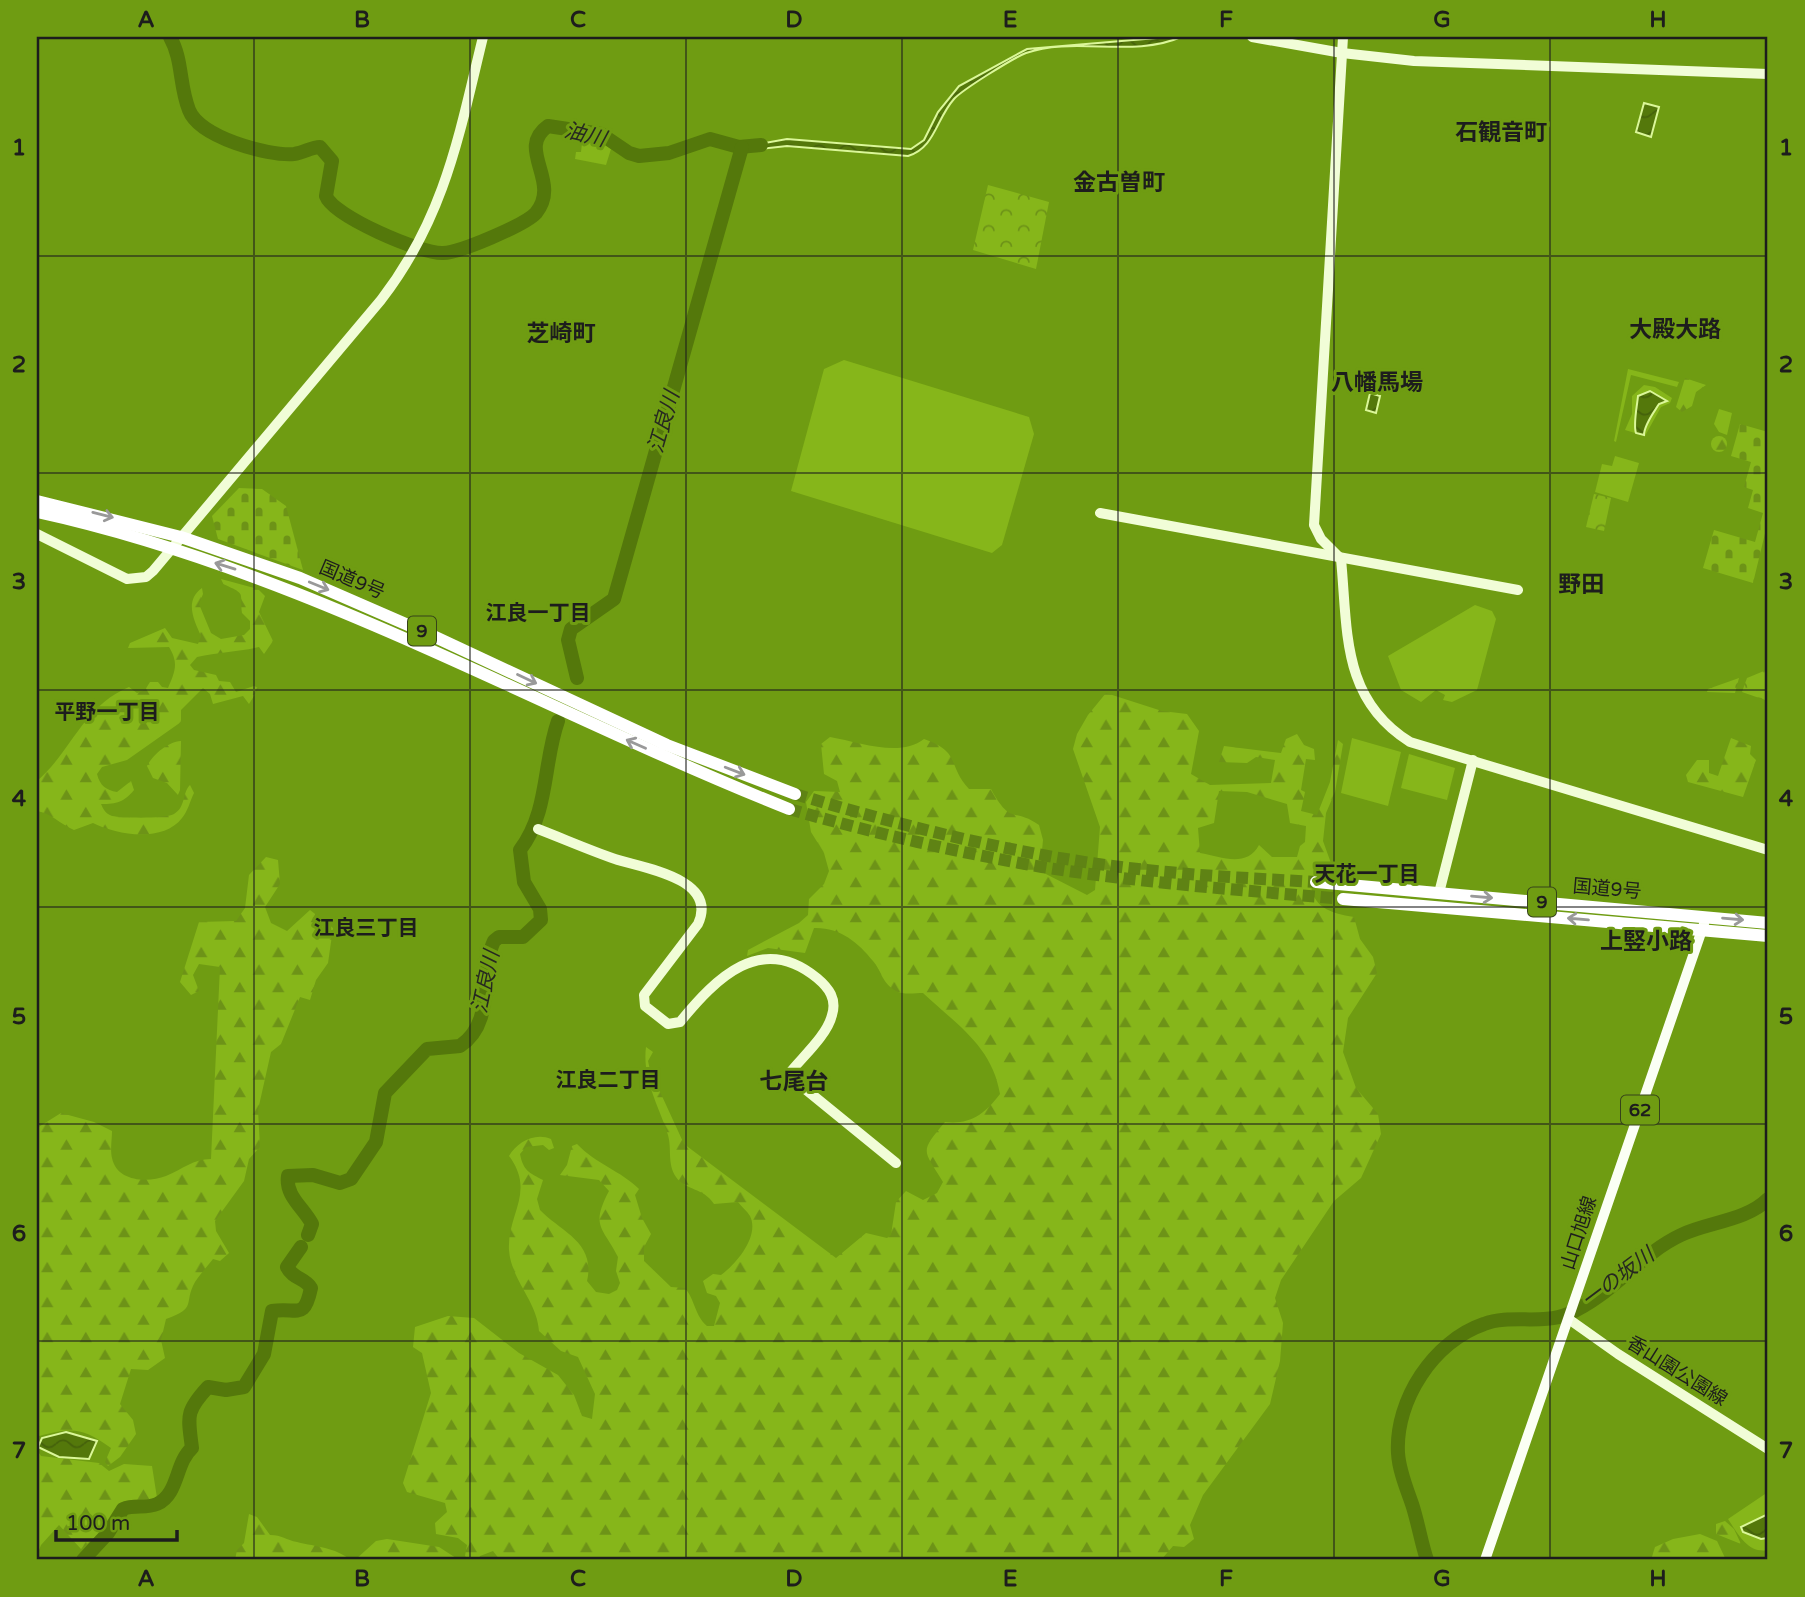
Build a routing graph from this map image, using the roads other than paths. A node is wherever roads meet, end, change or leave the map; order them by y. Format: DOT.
graph roads {
  1 [pos="483,37"];
  2 [pos="1252,37"];
  3 [pos="1343,37"];
  4 [pos="1342,53"];
  5 [pos="1768,74"];
  6 [pos="37,500"];
  7 [pos="37,512"];
  8 [pos="1100,513"];
  9 [pos="37,534"];
  10 [pos="181,537"];
  11 [pos="171,549"];
  12 [pos="1341,559"];
  13 [pos="1518,590"];
  14 [pos="1473,760"];
  15 [pos="794,794"];
  16 [pos="789,809"];
  17 [pos="538,829"];
  18 [pos="1768,850"];
  19 [pos="1316,883"];
  20 [pos="1439,893"];
  21 [pos="1343,899"];
  22 [pos="1706,917"];
  23 [pos="1768,922"];
  24 [pos="1702,930"];
  25 [pos="1768,936"];
  26 [pos="896,1163"];
  27 [pos="1570,1320"];
  28 [pos="1768,1449"];
  29 [pos="1485,1560"];
  1 -- 10 [label="street"];
  2 -- 4 [label="street"];
  3 -- 4 [label="street"];
  4 -- 5 [label="street"];
  4 -- 12 [label="street"];
  6 -- 10 [label="highway, 国道9号 / 9, one-way"];
  7 -- 11 [label="highway, 国道9号 / 9"];
  8 -- 12 [label="street"];
  9 -- 11 [label="street"];
  10 -- 11 [label="street"];
  10 -- 15 [label="highway, 国道9号 / 9, one-way"];
  16 -- 11 [label="highway, 国道9号 / 9, one-way"];
  12 -- 13 [label="street"];
  12 -- 14 [label="street"];
  14 -- 18 [label="street"];
  14 -- 20 [label="street"];
  17 -- 26 [label="street"];
  19 -- 20 [label="highway, 国道9号 / 9"];
  20 -- 22 [label="highway, 国道9号 / 9, one-way"];
  24 -- 21 [label="highway, 国道9号 / 9, one-way"];
  22 -- 23 [label="highway, 国道9号 / 9, one-way"];
  22 -- 24 [label="main road, 山口旭線 / 62"];
  24 -- 25 [label="highway, 国道9号 / 9"];
  24 -- 27 [label="main road, 山口旭線 / 62"];
  27 -- 28 [label="street, 香山園公園線"];
  27 -- 29 [label="main road, 山口旭線 / 62"];
}
